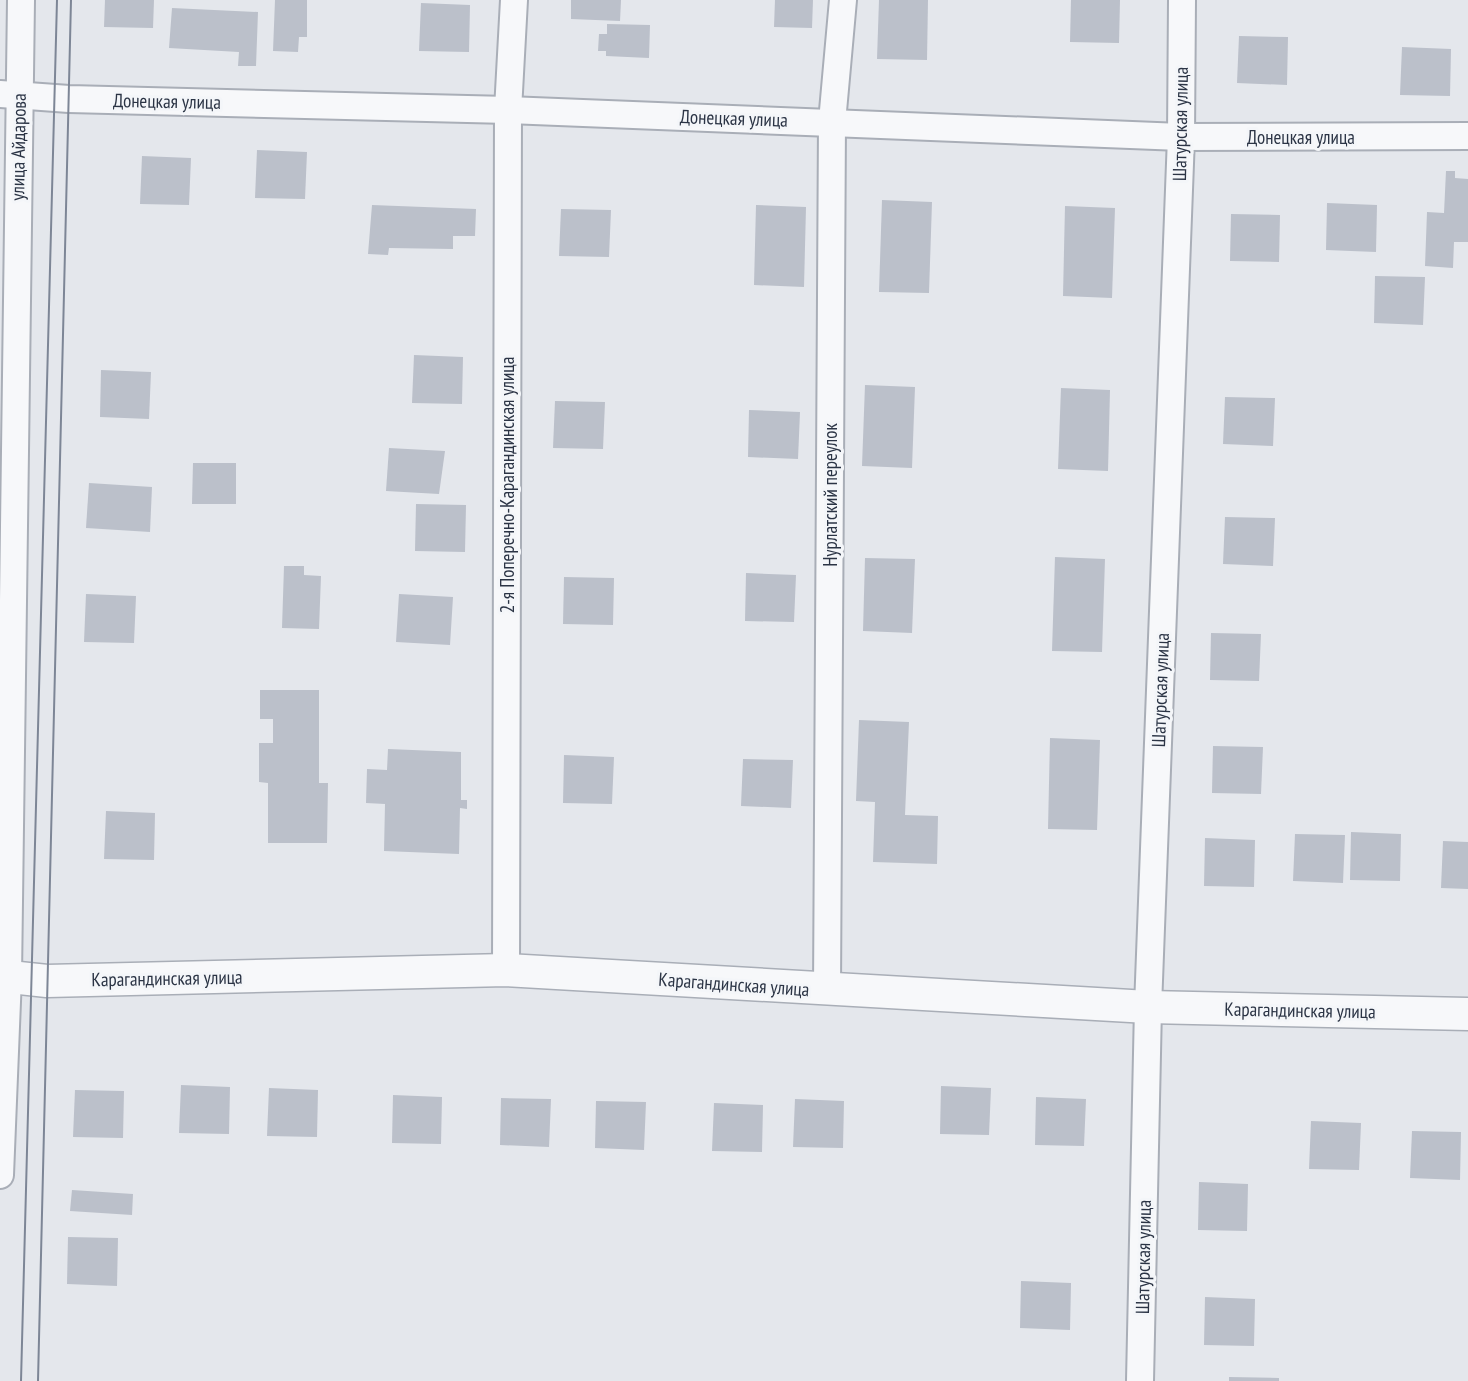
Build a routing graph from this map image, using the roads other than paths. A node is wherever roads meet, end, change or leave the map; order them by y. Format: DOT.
graph roads {
  1 [pos="21,0"];
  2 [pos="514,0"];
  3 [pos="843,0"];
  4 [pos="1182,0"];
  5 [pos="9,95"];
  6 [pos="508,110"];
  7 [pos="832,122"];
  8 [pos="1468,136"];
  9 [pos="1181,137"];
  10 [pos="506,970"];
  11 [pos="4,976"];
  12 [pos="827,990"];
  13 [pos="1148,1007"];
  14 [pos="1468,1014"];
  15 [pos="0,1175"];
  16 [pos="1140,1381"];
  1 -- 5 [label="street, улица Айдарова"];
  2 -- 6 [label="street, 2-я Поперечно-Карагандинская улица"];
  3 -- 7 [label="street, Нурлатский переулок"];
  4 -- 9 [label="street, Шатурская улица"];
  5 -- 6 [label="street, Донецкая улица"];
  5 -- 11 [label="street, улица Айдарова"];
  6 -- 7 [label="street, Донецкая улица"];
  6 -- 10 [label="street, 2-я Поперечно-Карагандинская улица"];
  7 -- 9 [label="street, Донецкая улица"];
  7 -- 12 [label="street, Нурлатский переулок"];
  8 -- 9 [label="street, Донецкая улица"];
  9 -- 13 [label="street, Шатурская улица"];
  10 -- 11 [label="street, Карагандинская улица"];
  10 -- 12 [label="street, Карагандинская улица"];
  11 -- 15 [label="street, улица Айдарова"];
  12 -- 13 [label="street, Карагандинская улица"];
  13 -- 14 [label="street, Карагандинская улица"];
  13 -- 16 [label="street, Шатурская улица"];
}
